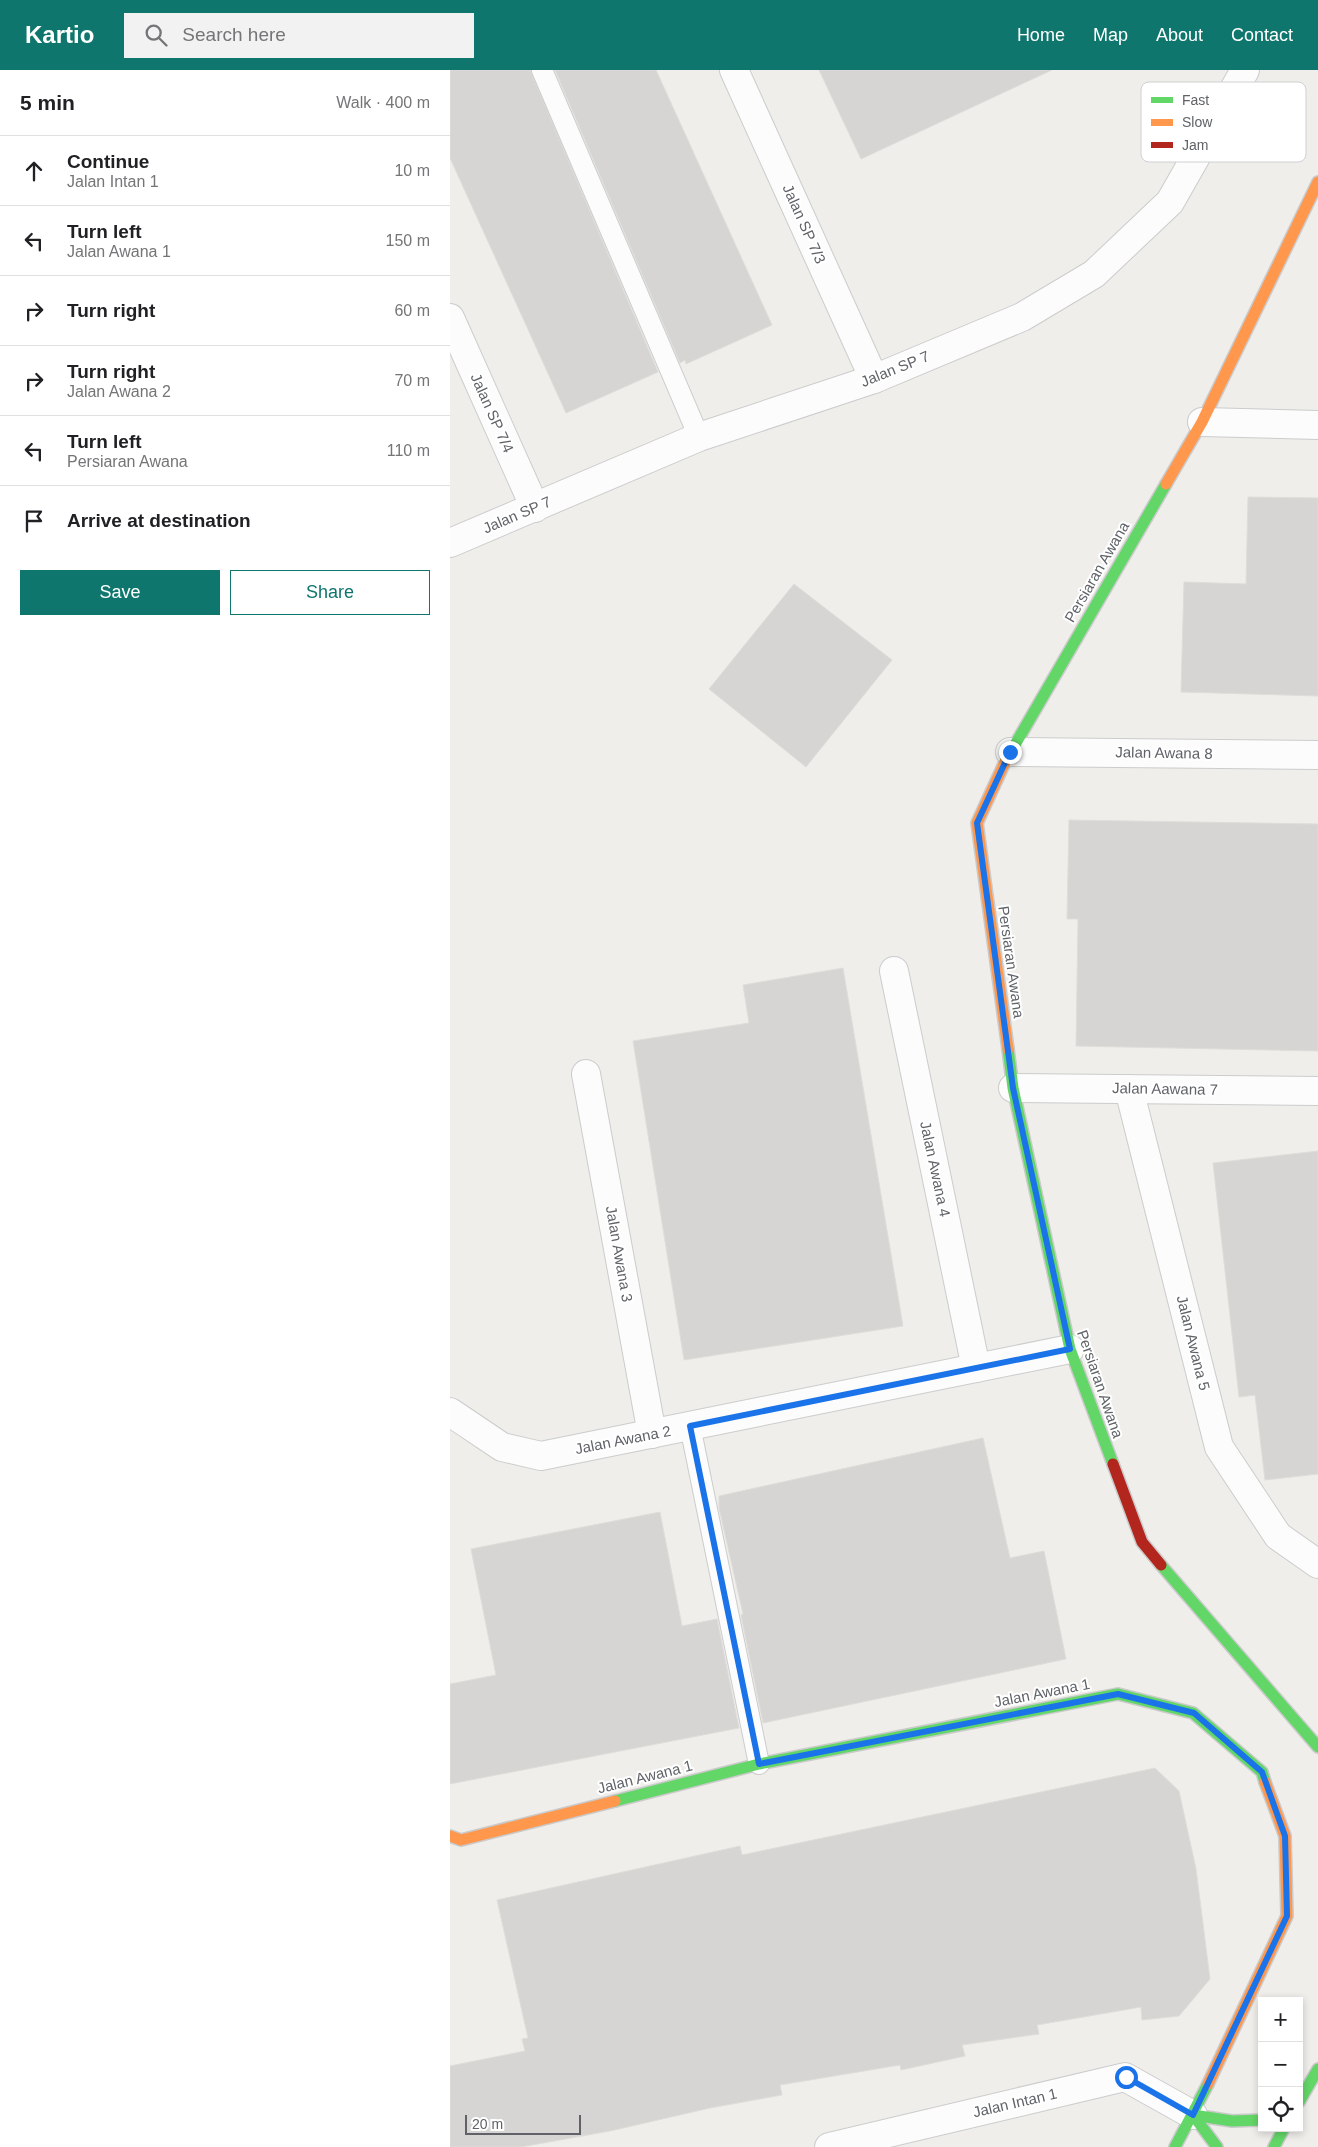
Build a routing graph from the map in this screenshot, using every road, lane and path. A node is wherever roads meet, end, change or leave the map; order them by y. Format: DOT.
graph roads {
  1 [pos="542,70"];
  2 [pos="734,70"];
  3 [pos="1245,70"];
  4 [pos="1238,82"];
  5 [pos="1193,162"];
  6 [pos="1318,182"];
  7 [pos="450,318"];
  8 [pos="874,379"];
  9 [pos="1202,422"];
  10 [pos="1318,425"];
  11 [pos="699,437"];
  12 [pos="534,508"];
  13 [pos="450,543"];
  14 [pos="1010,752"];
  15 [pos="1318,754"];
  16 [pos="894,971"];
  17 [pos="586,1074"];
  18 [pos="1013,1088"];
  19 [pos="1129,1089"];
  20 [pos="1318,1091"];
  21 [pos="1070,1349"];
  22 [pos="976,1368"];
  23 [pos="450,1412"];
  24 [pos="690,1426"];
  25 [pos="652,1434"];
  26 [pos="1318,1564"];
  27 [pos="1318,1747"];
  28 [pos="759,1764"];
  29 [pos="450,1836"];
  30 [pos="1318,2069"];
  31 [pos="1303,2095"];
  32 [pos="1193,2115"];
  33 [pos="1258,2120"];
  34 [pos="1282,2132"];
  35 [pos="830,2147"];
  36 [pos="1176,2147"];
  37 [pos="1217,2147"];
  38 [pos="1274,2147"];
  1 -- 11 [label="lane"];
  2 -- 8 [label="street, Jalan SP 7/3"];
  3 -- 4 [label="street, Jalan SP 7"];
  5 -- 8 [label="street, Jalan SP 7"];
  6 -- 9 [label="street, Persiaran Awana"];
  7 -- 12 [label="street, Jalan SP 7/4"];
  8 -- 11 [label="street, Jalan SP 7"];
  9 -- 10 [label="street"];
  9 -- 14 [label="street, Persiaran Awana"];
  11 -- 12 [label="street, Jalan SP 7"];
  12 -- 13 [label="street, Jalan SP 7"];
  14 -- 15 [label="street, Jalan Awana 8"];
  14 -- 18 [label="street, Persiaran Awana"];
  16 -- 22 [label="street, Jalan Awana 4"];
  17 -- 25 [label="street, Jalan Awana 3"];
  18 -- 19 [label="street, Jalan Aawana 7"];
  18 -- 21 [label="street, Persiaran Awana"];
  19 -- 20 [label="street, Jalan Aawana 7"];
  19 -- 26 [label="street, Jalan Awana 5"];
  21 -- 22 [label="street, Jalan Awana 2"];
  21 -- 27 [label="street, Persiaran Awana"];
  22 -- 24 [label="street, Jalan Awana 2"];
  23 -- 25 [label="street, Jalan Awana 2"];
  24 -- 25 [label="street, Jalan Awana 2"];
  24 -- 28 [label="lane"];
  28 -- 29 [label="street, Jalan Awana 1"];
  28 -- 32 [label="street, Jalan Awana 1"];
  30 -- 31 [label="street"];
  32 -- 33 [label="street"];
  32 -- 35 [label="street, Jalan Intan 1"];
  32 -- 36 [label="street, Jalan Awana 1"];
  32 -- 37 [label="street"];
  34 -- 38 [label="street"];
}
